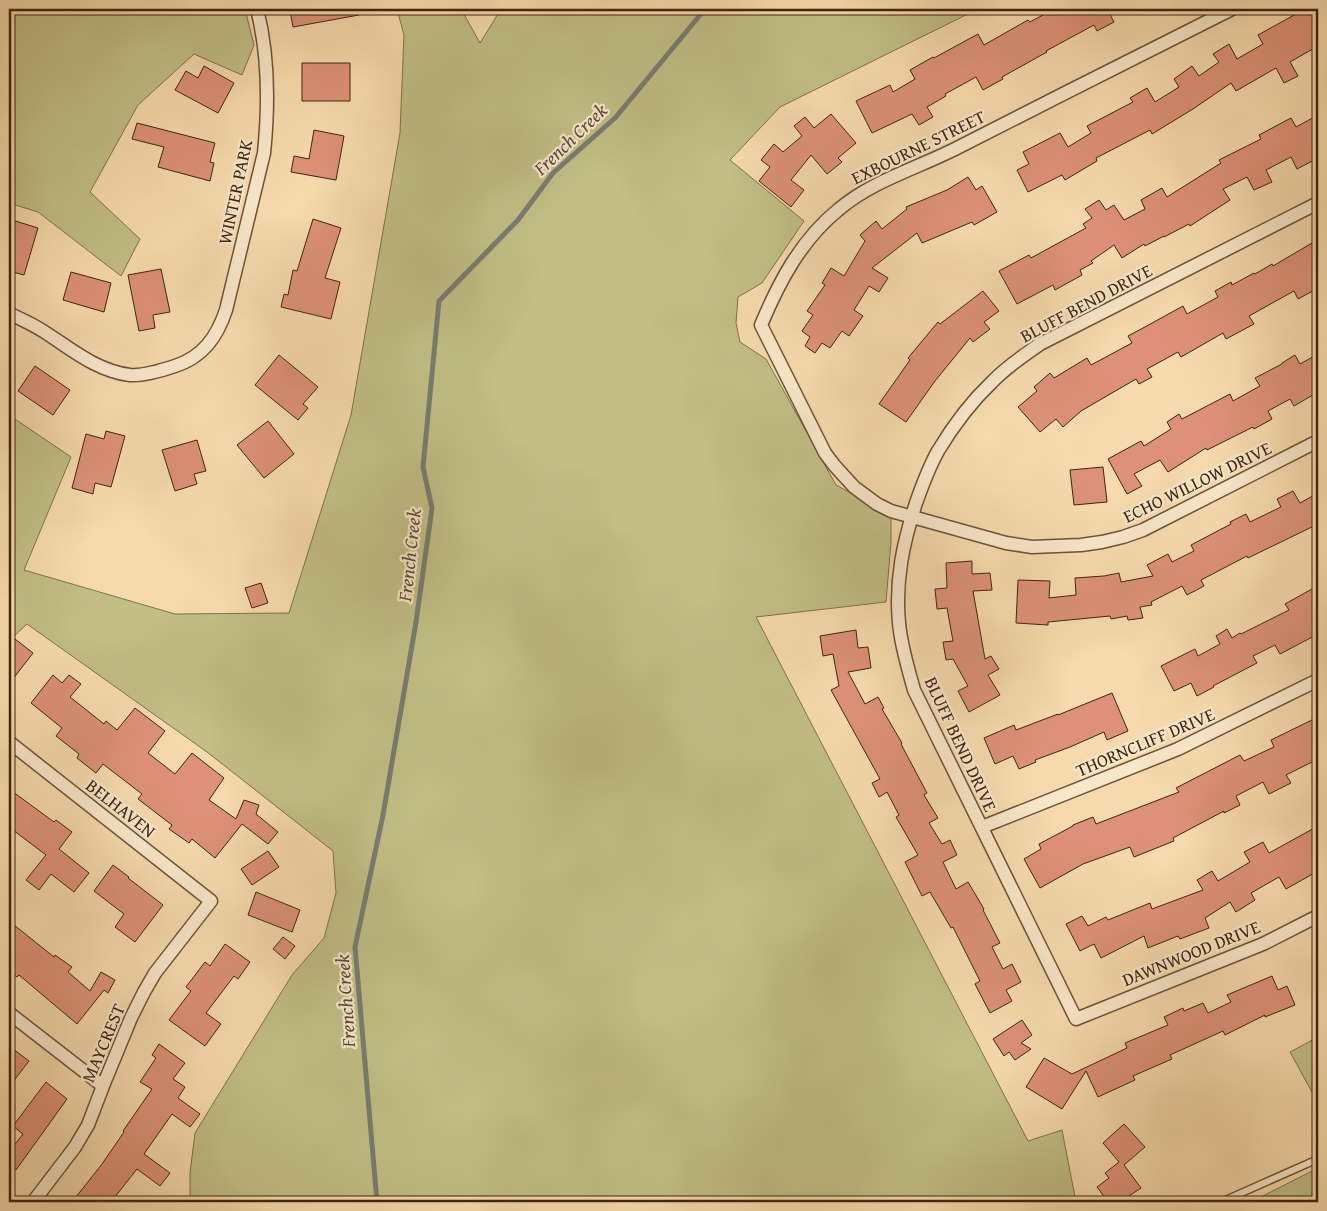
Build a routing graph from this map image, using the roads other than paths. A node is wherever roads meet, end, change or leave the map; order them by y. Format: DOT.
graph roads {
  1 [pos="257,9"];
  2 [pos="1232,9"];
  3 [pos="1318,203"];
  4 [pos="9,313"];
  5 [pos="1318,441"];
  6 [pos="912,517"];
  7 [pos="1318,680"];
  8 [pos="9,742"];
  9 [pos="982,828"];
  10 [pos="212,901"];
  11 [pos="1318,916"];
  12 [pos="9,1013"];
  13 [pos="1076,1019"];
  14 [pos="103,1086"];
  15 [pos="1318,1159"];
  16 [pos="33,1202"];
  17 [pos="1221,1202"];
  1 -- 4 [label="street, WINTER PARK"];
  2 -- 6 [label="street, EXBOURNE STREET"];
  3 -- 6 [label="street, BLUFF BEND DRIVE"];
  5 -- 6 [label="street, ECHO WILLOW DRIVE"];
  6 -- 9 [label="street, BLUFF BEND DRIVE"];
  7 -- 9 [label="street, THORNCLIFF DRIVE"];
  8 -- 10 [label="street, BELHAVEN"];
  9 -- 13 [label="street, BLUFF BEND DRIVE"];
  10 -- 14 [label="street, MAYCREST"];
  11 -- 13 [label="street, DAWNWOOD DRIVE"];
  12 -- 14 [label="street"];
  14 -- 16 [label="street, MAYCREST"];
  15 -- 17 [label="lane"];
}
